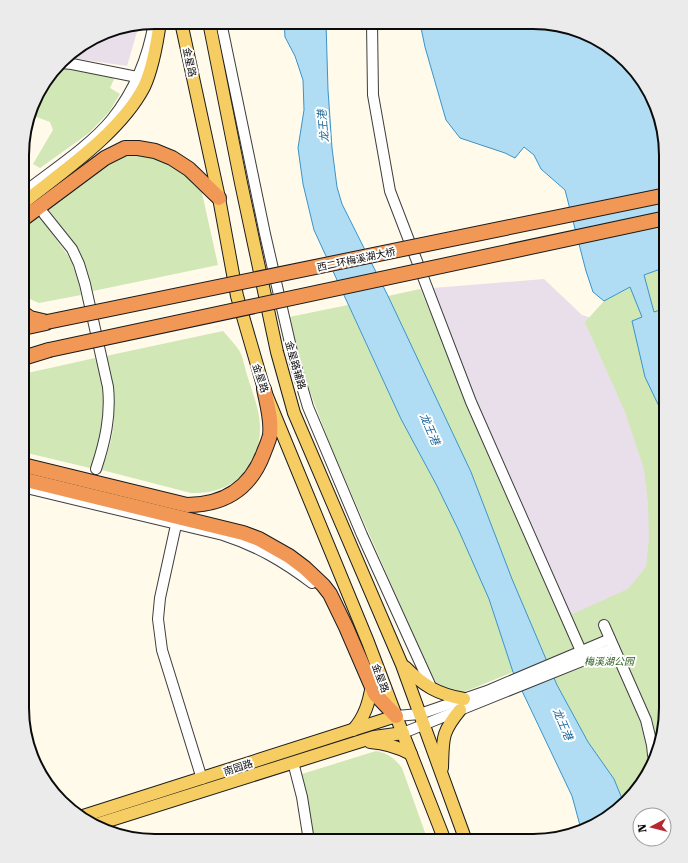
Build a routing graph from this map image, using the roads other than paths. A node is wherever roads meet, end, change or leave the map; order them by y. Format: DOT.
graph roads {
  1 [pos="153,29"];
  2 [pos="159,29"];
  3 [pos="183,29"];
  4 [pos="210,29"];
  5 [pos="223,29"];
  6 [pos="372,29"];
  7 [pos="68,64"];
  8 [pos="138,77"];
  9 [pos="29,190"];
  10 [pos="29,191"];
  11 [pos="659,196"];
  12 [pos="219,198"];
  13 [pos="44,214"];
  14 [pos="29,215"];
  15 [pos="659,219"];
  16 [pos="29,317"];
  17 [pos="47,322"];
  18 [pos="29,326"];
  19 [pos="29,356"];
  20 [pos="264,389"];
  21 [pos="29,467"];
  22 [pos="96,469"];
  23 [pos="29,481"];
  24 [pos="29,489"];
  25 [pos="176,525"];
  26 [pos="338,611"];
  27 [pos="604,625"];
  28 [pos="612,643"];
  29 [pos="583,655"];
  30 [pos="402,665"];
  31 [pos="372,685"];
  32 [pos="432,689"];
  33 [pos="462,704"];
  34 [pos="396,716"];
  35 [pos="422,719"];
  36 [pos="353,730"];
  37 [pos="403,733"];
  38 [pos="359,742"];
  39 [pos="652,748"];
  40 [pos="411,754"];
  41 [pos="293,762"];
  42 [pos="442,775"];
  43 [pos="202,778"];
  44 [pos="88,814"];
  45 [pos="103,822"];
  46 [pos="308,834"];
  47 [pos="442,834"];
  48 [pos="463,834"];
  1 -- 8 [label="street"];
  2 -- 10 [label="main road"];
  3 -- 12 [label="main road, 金星路"];
  4 -- 30 [label="main road"];
  5 -- 32 [label="street, 金星路辅路"];
  6 -- 29 [label="street"];
  7 -- 8 [label="street"];
  8 -- 9 [label="street"];
  11 -- 17 [label="highway, 西二环梅溪湖大桥, bridge"];
  12 -- 14 [label="highway"];
  12 -- 20 [label="main road, 金星路"];
  13 -- 22 [label="street"];
  15 -- 19 [label="highway, bridge"];
  16 -- 17 [label="highway"];
  17 -- 18 [label="highway, 西二环梅溪湖大桥"];
  20 -- 21 [label="highway"];
  20 -- 34 [label="main road, 金星路"];
  23 -- 26 [label="highway"];
  24 -- 25 [label="street"];
  25 -- 26 [label="street"];
  25 -- 43 [label="street"];
  26 -- 31 [label="highway"];
  27 -- 28 [label="street"];
  28 -- 29 [label="street"];
  28 -- 39 [label="street"];
  29 -- 33 [label="street"];
  30 -- 32 [label="main road"];
  30 -- 35 [label="main road"];
  31 -- 34 [label="highway"];
  31 -- 36 [label="main road"];
  32 -- 33 [label="main road"];
  33 -- 35 [label="street"];
  33 -- 42 [label="main road"];
  34 -- 35 [label="street"];
  34 -- 36 [label="main road, 南园路"];
  34 -- 37 [label="main road, 金星路"];
  35 -- 37 [label="street"];
  35 -- 42 [label="main road"];
  36 -- 43 [label="main road, 南园路"];
  37 -- 38 [label="main road, 南园路"];
  37 -- 40 [label="main road, 金星路"];
  38 -- 40 [label="main road"];
  38 -- 41 [label="main road, 南园路"];
  40 -- 47 [label="main road, 金星路"];
  41 -- 45 [label="main road, 南园路"];
  41 -- 46 [label="street"];
  42 -- 48 [label="main road"];
  43 -- 44 [label="main road, 南园路"];
}
